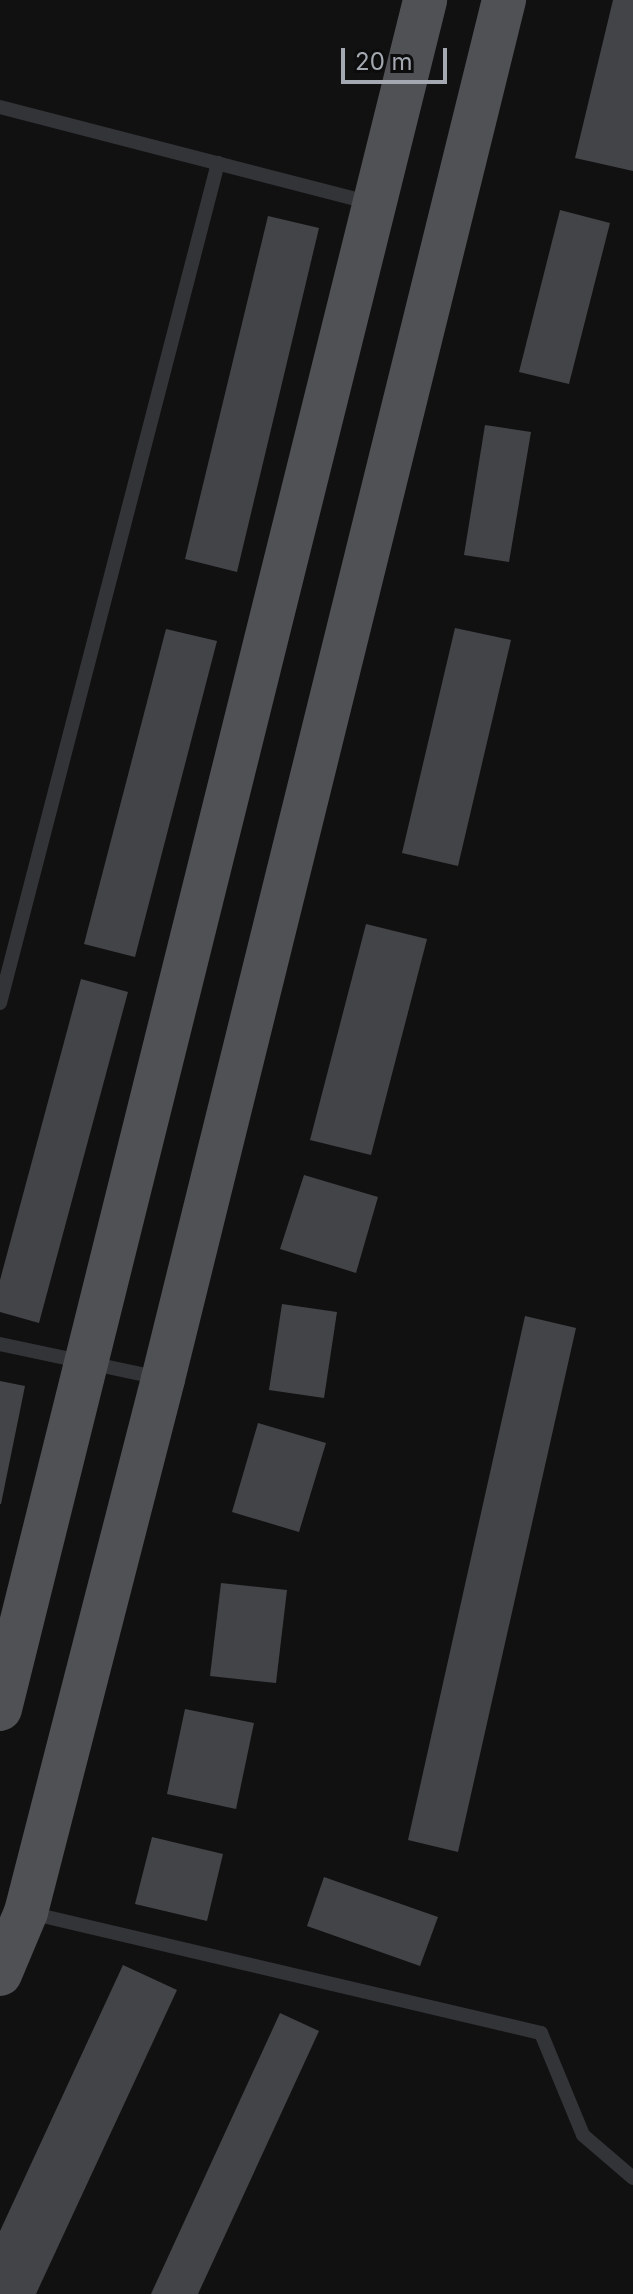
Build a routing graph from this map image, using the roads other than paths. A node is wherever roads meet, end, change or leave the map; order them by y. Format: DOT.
graph roads {
  1 [pos="425,0"];
  2 [pos="504,0"];
  3 [pos="0,107"];
  4 [pos="218,163"];
  5 [pos="374,204"];
  6 [pos="0,1003"];
  7 [pos="0,1344"];
  8 [pos="86,1364"];
  9 [pos="163,1379"];
  10 [pos="0,1709"];
  11 [pos="26,1912"];
  12 [pos="0,1974"];
  13 [pos="633,2178"];
  1 -- 5 [label="main road"];
  2 -- 9 [label="main road"];
  3 -- 4 [label="lane"];
  4 -- 5 [label="lane"];
  4 -- 6 [label="lane"];
  5 -- 8 [label="main road"];
  7 -- 8 [label="lane"];
  8 -- 9 [label="lane"];
  8 -- 10 [label="main road"];
  9 -- 11 [label="main road"];
  11 -- 12 [label="main road"];
  11 -- 13 [label="lane"];
}
